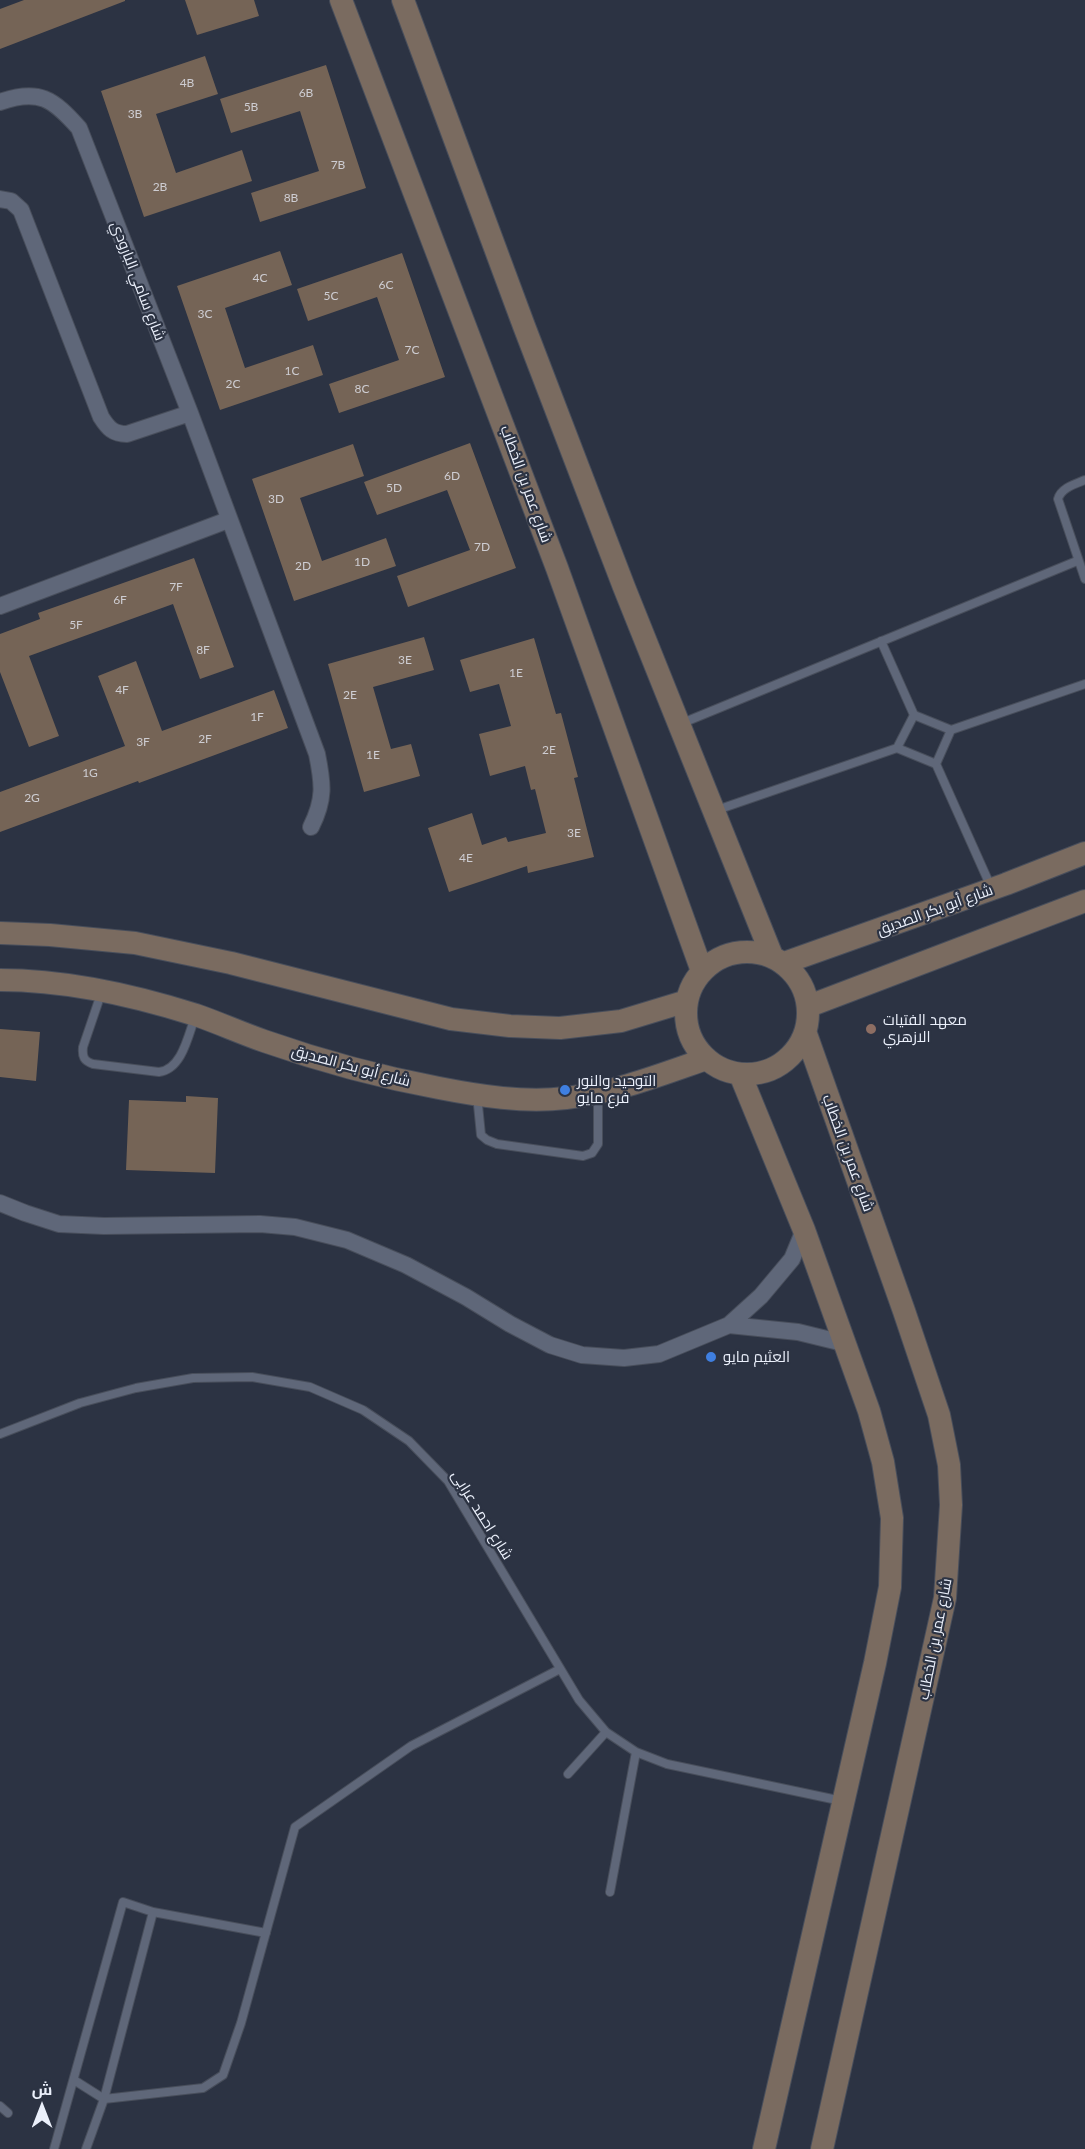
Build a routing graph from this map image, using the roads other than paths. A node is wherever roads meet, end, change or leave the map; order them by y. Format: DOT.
graph roads {
  1 [pos="341,0"];
  2 [pos="403,0"];
  3 [pos="0,102"];
  4 [pos="0,198"];
  5 [pos="190,413"];
  6 [pos="1085,480"];
  7 [pos="228,520"];
  8 [pos="1077,561"];
  9 [pos="1085,579"];
  10 [pos="0,606"];
  11 [pos="881,641"];
  12 [pos="1085,684"];
  13 [pos="914,715"];
  14 [pos="679,724"];
  15 [pos="951,729"];
  16 [pos="897,748"];
  17 [pos="936,764"];
  18 [pos="714,811"];
  19 [pos="311,827"];
  20 [pos="1085,853"];
  21 [pos="992,889"];
  22 [pos="1085,901"];
  23 [pos="0,933"];
  24 [pos="778,960"];
  25 [pos="702,971"];
  26 [pos="0,980"];
  27 [pos="102,991"];
  28 [pos="687,1001"];
  29 [pos="809,1006"];
  30 [pos="196,1015"];
  31 [pos="806,1034"];
  32 [pos="706,1059"];
  33 [pos="740,1074"];
  34 [pos="598,1093"];
  35 [pos="477,1094"];
  36 [pos="0,1203"];
  37 [pos="804,1230"];
  38 [pos="729,1325"];
  39 [pos="843,1342"];
  40 [pos="0,1434"];
  41 [pos="560,1669"];
  42 [pos="606,1732"];
  43 [pos="636,1752"];
  44 [pos="568,1774"];
  45 [pos="843,1802"];
  46 [pos="610,1892"];
  47 [pos="153,1912"];
  48 [pos="266,1932"];
  49 [pos="74,2080"];
  50 [pos="104,2099"];
  51 [pos="0,2106"];
  52 [pos="8,2113"];
  53 [pos="54,2149"];
  54 [pos="86,2149"];
  55 [pos="764,2149"];
  56 [pos="822,2149"];
  1 -- 25 [label="street, شارع عمر بن الخطاب"];
  2 -- 14 [label="street"];
  3 -- 5 [label="street, شارع سامي البارودي"];
  4 -- 5 [label="street"];
  5 -- 7 [label="street, شارع سامي البارودي"];
  6 -- 8 [label="lane"];
  7 -- 10 [label="street"];
  7 -- 19 [label="street, شارع سامي البارودي"];
  8 -- 9 [label="lane"];
  8 -- 11 [label="lane"];
  11 -- 13 [label="lane"];
  11 -- 14 [label="lane"];
  12 -- 15 [label="lane"];
  13 -- 15 [label="lane"];
  13 -- 16 [label="lane"];
  14 -- 18 [label="street"];
  15 -- 17 [label="lane"];
  16 -- 17 [label="lane"];
  16 -- 18 [label="lane"];
  17 -- 21 [label="lane"];
  18 -- 24 [label="street"];
  20 -- 21 [label="street, شارع أبو بكر الصديق"];
  21 -- 24 [label="street, شارع أبو بكر الصديق"];
  22 -- 29 [label="street"];
  23 -- 28 [label="street"];
  24 -- 25 [label="street"];
  24 -- 29 [label="street"];
  25 -- 28 [label="street"];
  26 -- 27 [label="street, شارع أبو بكر الصديق"];
  27 -- 30 [label="street, شارع أبو بكر الصديق"];
  27 -- 30 [label="lane"];
  28 -- 32 [label="street"];
  29 -- 31 [label="street"];
  30 -- 35 [label="street, شارع أبو بكر الصديق"];
  31 -- 33 [label="street"];
  31 -- 56 [label="street, شارع عمر بن الخطاب"];
  32 -- 33 [label="street"];
  32 -- 34 [label="street, شارع أبو بكر الصديق"];
  33 -- 37 [label="street"];
  34 -- 35 [label="street, شارع أبو بكر الصديق"];
  34 -- 35 [label="lane"];
  36 -- 38 [label="street"];
  37 -- 38 [label="street"];
  37 -- 39 [label="street"];
  38 -- 39 [label="street"];
  39 -- 45 [label="street"];
  40 -- 41 [label="lane, شارع احمد عرابى"];
  41 -- 42 [label="lane, شارع احمد عرابى"];
  41 -- 48 [label="lane"];
  42 -- 43 [label="lane, شارع احمد عرابى"];
  42 -- 44 [label="lane"];
  43 -- 45 [label="lane, شارع احمد عرابى"];
  43 -- 46 [label="lane"];
  45 -- 55 [label="street"];
  47 -- 48 [label="lane"];
  47 -- 49 [label="lane"];
  47 -- 50 [label="lane"];
  48 -- 50 [label="lane"];
  49 -- 50 [label="lane"];
  49 -- 53 [label="lane"];
  50 -- 54 [label="lane"];
  51 -- 52 [label="lane"];
}
